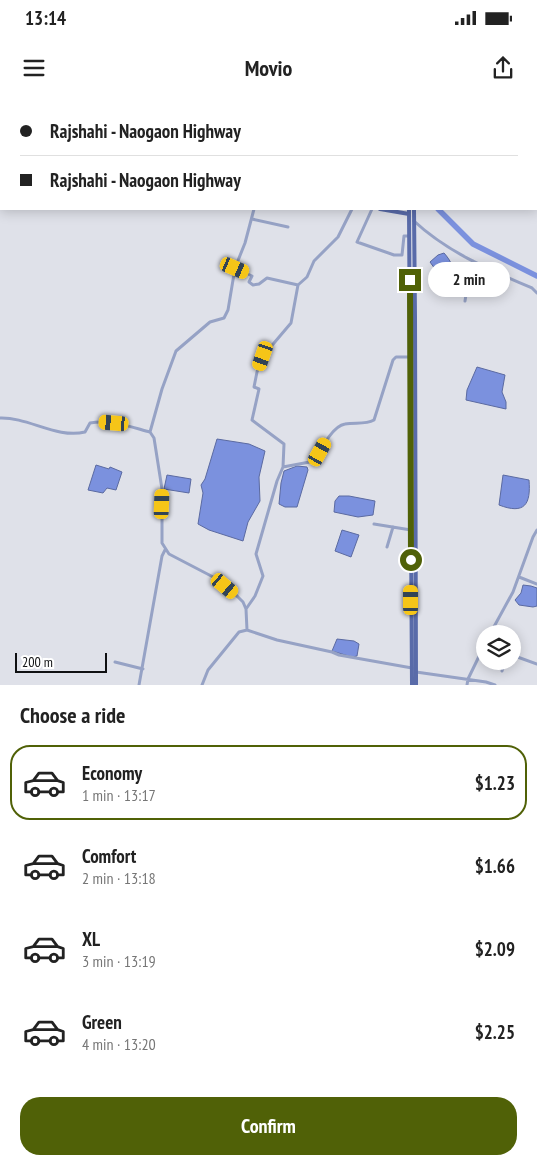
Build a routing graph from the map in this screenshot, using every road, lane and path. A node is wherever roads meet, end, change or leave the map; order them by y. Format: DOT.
graph roads {
  1 [pos="254,210"];
  2 [pos="351,210"];
  3 [pos="372,210"];
  4 [pos="386,210"];
  5 [pos="409,210"];
  6 [pos="414,210"];
  7 [pos="409,214"];
  8 [pos="252,219"];
  9 [pos="414,221"];
  10 [pos="288,227"];
  11 [pos="409,236"];
  12 [pos="473,261"];
  13 [pos="412,262"];
  14 [pos="235,268"];
  15 [pos="298,285"];
  16 [pos="532,288"];
  17 [pos="537,288"];
  18 [pos="537,293"];
  19 [pos="465,301"];
  20 [pos="411,357"];
  21 [pos="0,418"];
  22 [pos="150,432"];
  23 [pos="283,466"];
  24 [pos="374,524"];
  25 [pos="393,527"];
  26 [pos="411,530"];
  27 [pos="537,530"];
  28 [pos="387,547"];
  29 [pos="165,550"];
  30 [pos="519,577"];
  31 [pos="537,584"];
  32 [pos="246,609"];
  33 [pos="495,625"];
  34 [pos="247,630"];
  35 [pos="414,640"];
  36 [pos="521,658"];
  37 [pos="115,662"];
  38 [pos="476,663"];
  39 [pos="537,664"];
  40 [pos="143,668"];
  41 [pos="412,668"];
  42 [pos="416,672"];
  43 [pos="468,679"];
  44 [pos="140,685"];
  45 [pos="202,685"];
  46 [pos="412,685"];
  47 [pos="416,685"];
  48 [pos="467,685"];
  49 [pos="496,685"];
  1 -- 8 [label="street"];
  2 -- 15 [label="street"];
  3 -- 11 [label="street"];
  4 -- 7 [label="main road"];
  5 -- 7 [label="main road"];
  6 -- 9 [label="main road"];
  7 -- 11 [label="main road"];
  8 -- 10 [label="street"];
  8 -- 14 [label="street"];
  9 -- 12 [label="street"];
  9 -- 13 [label="main road"];
  11 -- 13 [label="main road"];
  12 -- 16 [label="street"];
  12 -- 19 [label="street"];
  13 -- 20 [label="main road"];
  13 -- 35 [label="main road"];
  14 -- 15 [label="street"];
  14 -- 22 [label="street"];
  15 -- 23 [label="street"];
  16 -- 17 [label="street"];
  16 -- 18 [label="street"];
  20 -- 23 [label="street"];
  20 -- 26 [label="main road"];
  21 -- 22 [label="street"];
  22 -- 29 [label="street"];
  23 -- 32 [label="street"];
  24 -- 25 [label="street"];
  25 -- 26 [label="street"];
  25 -- 28 [label="street"];
  26 -- 35 [label="main road"];
  27 -- 30 [label="street"];
  29 -- 32 [label="street"];
  29 -- 40 [label="street"];
  30 -- 31 [label="street"];
  30 -- 33 [label="street"];
  32 -- 34 [label="street"];
  34 -- 41 [label="street"];
  34 -- 45 [label="street"];
  35 -- 41 [label="main road"];
  35 -- 42 [label="main road"];
  36 -- 39 [label="street"];
  37 -- 40 [label="street"];
  38 -- 43 [label="street"];
  40 -- 44 [label="street"];
  41 -- 46 [label="main road"];
  42 -- 43 [label="street"];
  42 -- 47 [label="main road"];
  43 -- 48 [label="street"];
  43 -- 49 [label="street"];
}
